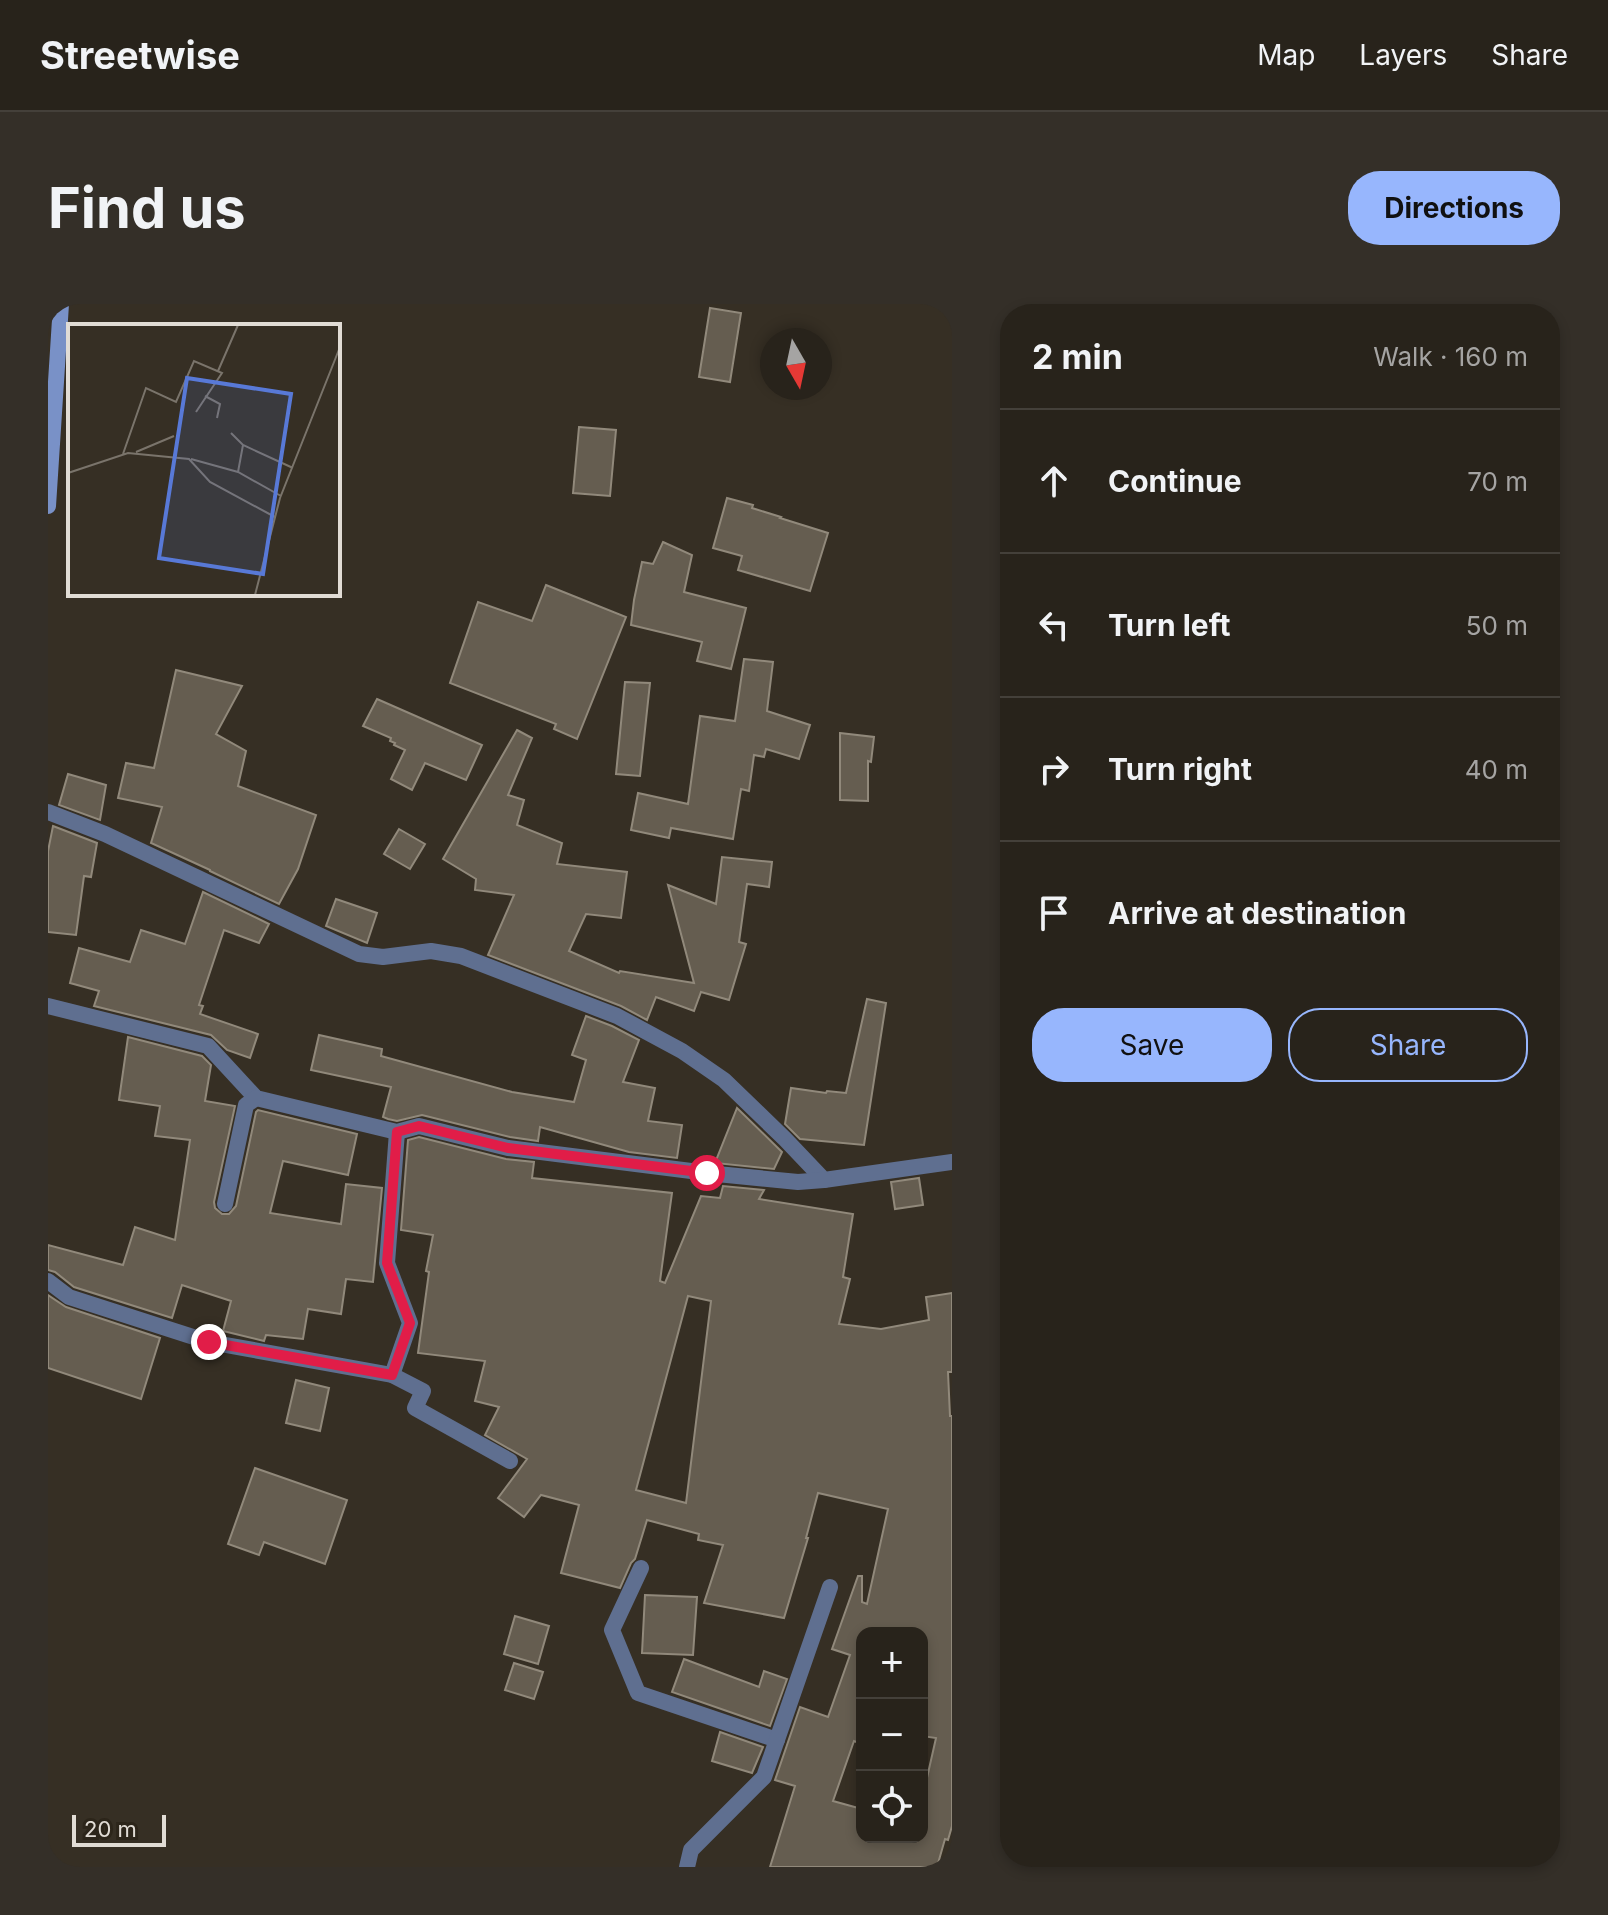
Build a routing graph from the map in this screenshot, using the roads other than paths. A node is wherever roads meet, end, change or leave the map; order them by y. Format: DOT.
graph roads {
  1 [pos="61,304"];
  2 [pos="48,506"];
  3 [pos="48,812"];
  4 [pos="48,1006"];
  5 [pos="256,1098"];
  6 [pos="397,1132"];
  7 [pos="952,1162"];
  8 [pos="824,1180"];
  9 [pos="225,1204"];
  10 [pos="48,1281"];
  11 [pos="392,1375"];
  12 [pos="510,1461"];
  13 [pos="641,1568"];
  14 [pos="830,1587"];
  15 [pos="777,1740"];
  16 [pos="687,1867"];
  1 -- 2 [label="street"];
  3 -- 8 [label="street"];
  4 -- 5 [label="street"];
  5 -- 6 [label="street"];
  5 -- 9 [label="street"];
  6 -- 8 [label="street"];
  6 -- 11 [label="street"];
  7 -- 8 [label="street"];
  10 -- 11 [label="street"];
  11 -- 12 [label="street"];
  13 -- 15 [label="street"];
  14 -- 15 [label="street"];
  15 -- 16 [label="street"];
}
